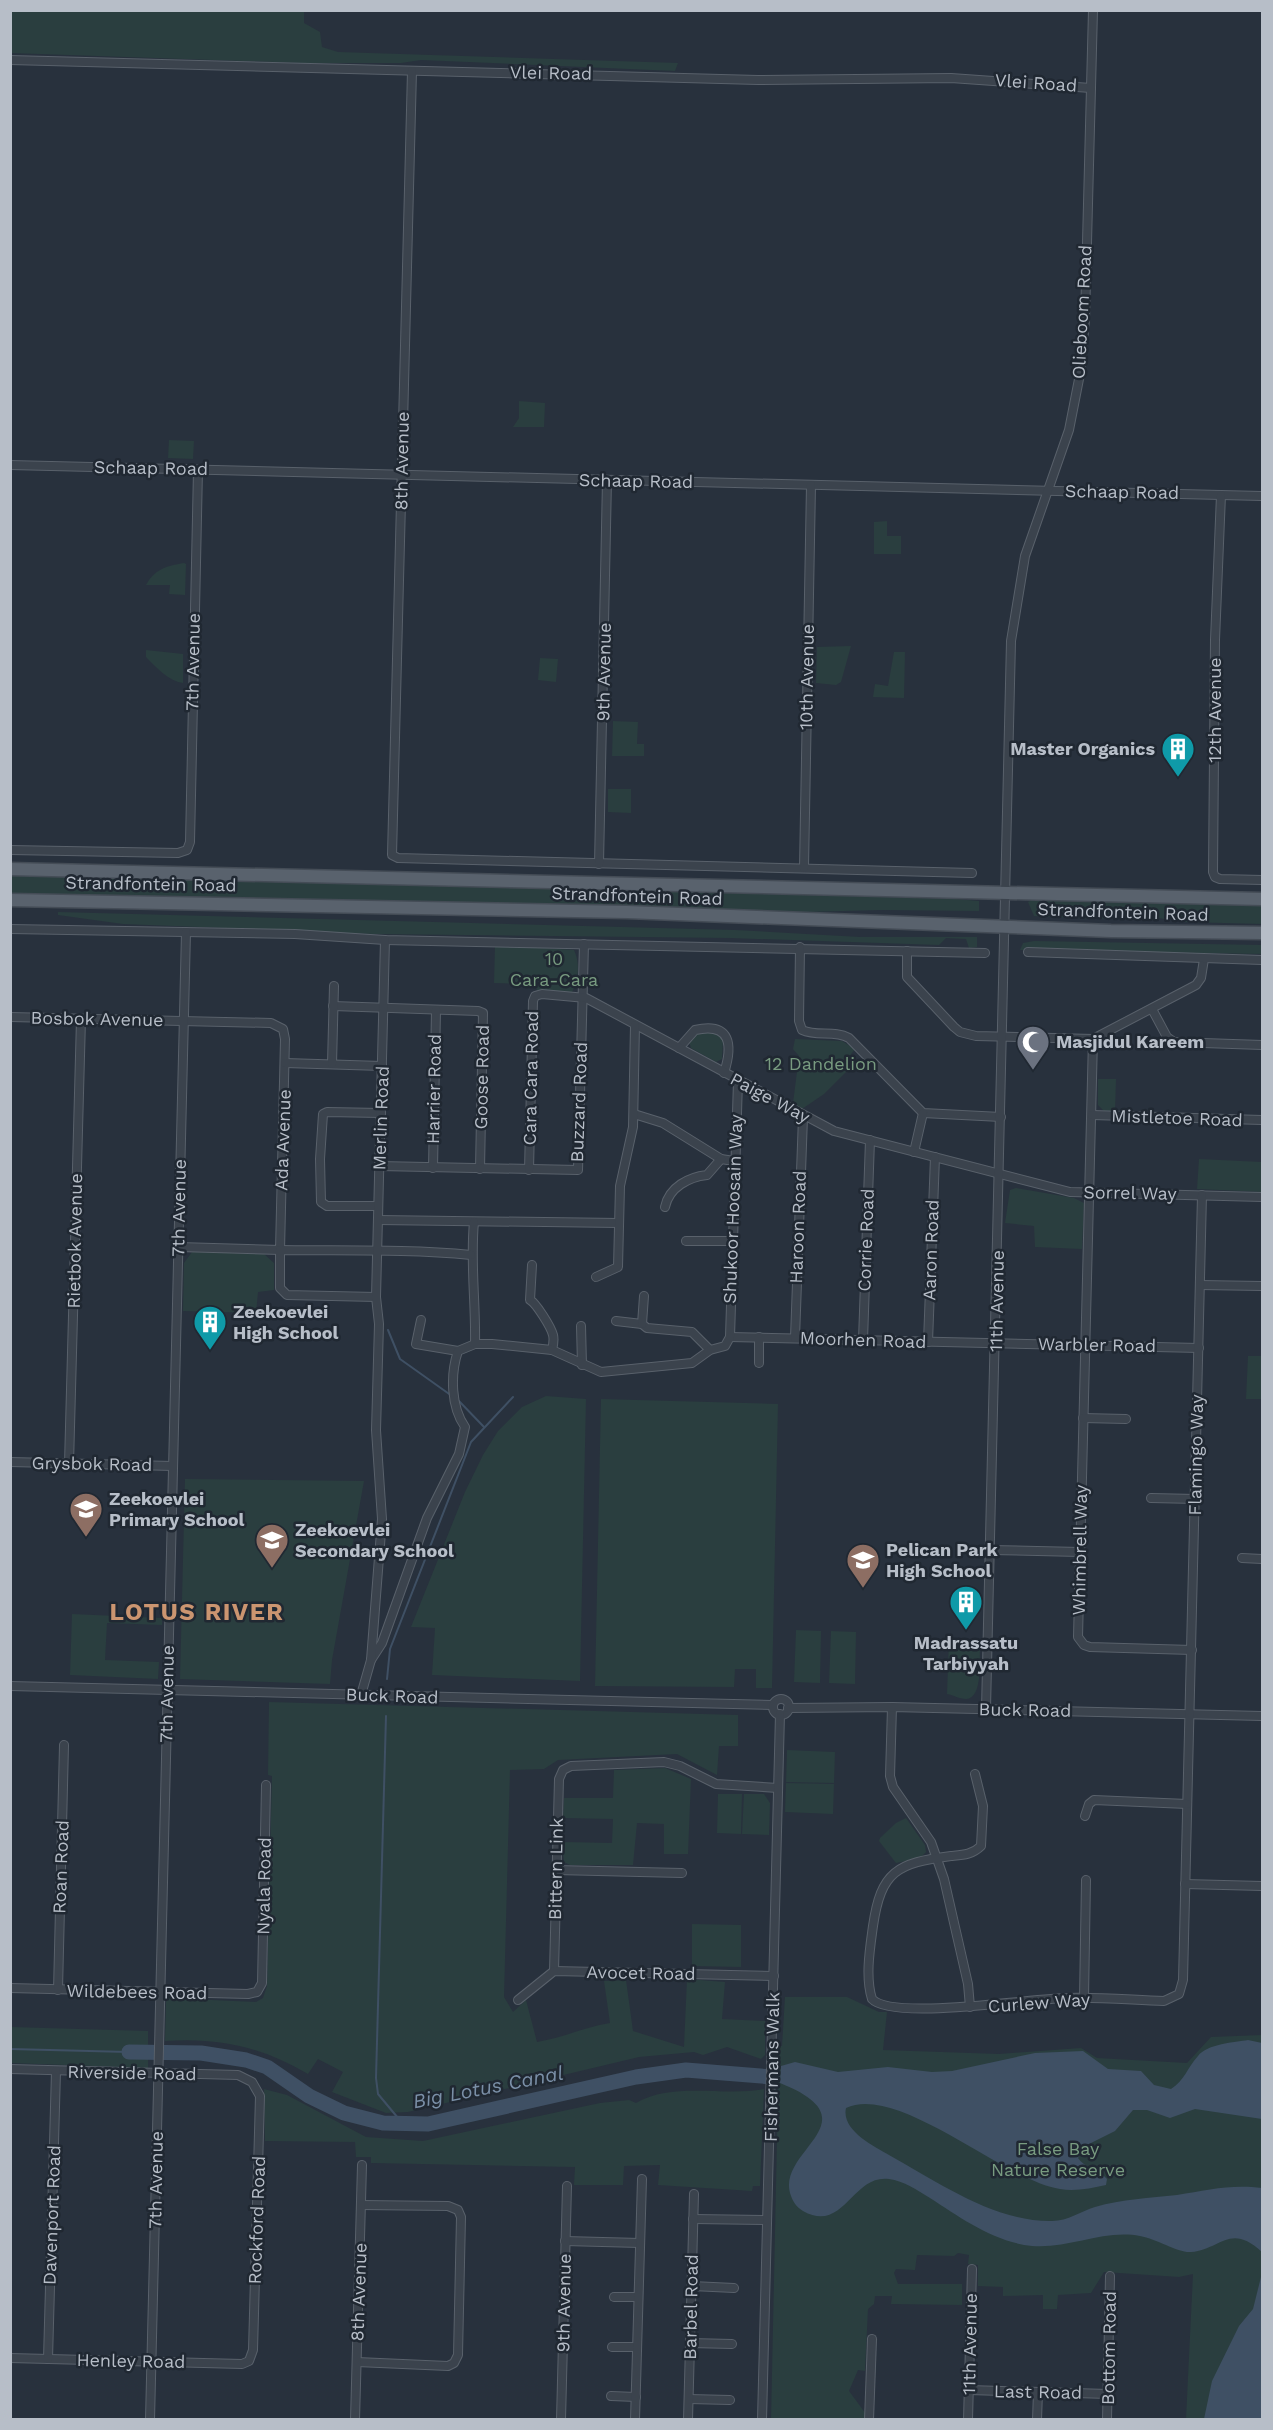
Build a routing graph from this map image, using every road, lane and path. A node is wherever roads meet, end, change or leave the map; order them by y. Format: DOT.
graph roads {
  1 [pos="1093,10"];
  2 [pos="10,60"];
  3 [pos="412,71"];
  4 [pos="1091,88"];
  5 [pos="10,465"];
  6 [pos="198,470"];
  7 [pos="402,475"];
  8 [pos="607,480"];
  9 [pos="811,485"];
  10 [pos="1048,490"];
  11 [pos="1221,495"];
  12 [pos="1263,496"];
  13 [pos="10,850"];
  14 [pos="599,864"];
  15 [pos="804,868"];
  16 [pos="10,869"];
  17 [pos="972,873"];
  18 [pos="1263,880"];
  19 [pos="1007,893"];
  20 [pos="1263,899"];
  21 [pos="10,900"];
  22 [pos="1007,926"];
  23 [pos="10,929"];
  24 [pos="186,932"];
  25 [pos="1263,933"];
  26 [pos="385,940"];
  27 [pos="584,944"];
  28 [pos="800,947"];
  29 [pos="907,951"];
  30 [pos="1028,952"];
  31 [pos="985,953"];
  32 [pos="1204,959"];
  33 [pos="1263,960"];
  34 [pos="334,986"];
  35 [pos="581,996"];
  36 [pos="333,1006"];
  37 [pos="383,1008"];
  38 [pos="1152,1009"];
  39 [pos="436,1010"];
  40 [pos="10,1017"];
  41 [pos="81,1019"];
  42 [pos="184,1021"];
  43 [pos="635,1025"];
  44 [pos="1003,1037"];
  45 [pos="1093,1039"];
  46 [pos="1263,1045"];
  47 [pos="679,1048"];
  48 [pos="285,1063"];
  49 [pos="332,1064"];
  50 [pos="382,1066"];
  51 [pos="724,1073"];
  52 [pos="738,1081"];
  53 [pos="381,1113"];
  54 [pos="923,1113"];
  55 [pos="634,1114"];
  56 [pos="1092,1115"];
  57 [pos="803,1117"];
  58 [pos="1001,1117"];
  59 [pos="1263,1120"];
  60 [pos="870,1140"];
  61 [pos="914,1152"];
  62 [pos="935,1157"];
  63 [pos="721,1158"];
  64 [pos="734,1161"];
  65 [pos="379,1166"];
  66 [pos="433,1168"];
  67 [pos="480,1169"];
  68 [pos="529,1170"];
  69 [pos="1000,1176"];
  70 [pos="1090,1192"];
  71 [pos="1202,1195"];
  72 [pos="1263,1197"];
  73 [pos="378,1206"];
  74 [pos="665,1207"];
  75 [pos="378,1220"];
  76 [pos="474,1222"];
  77 [pos="620,1222"];
  78 [pos="686,1241"];
  79 [pos="732,1241"];
  80 [pos="179,1247"];
  81 [pos="280,1250"];
  82 [pos="377,1252"];
  83 [pos="471,1255"];
  84 [pos="532,1265"];
  85 [pos="596,1277"];
  86 [pos="1200,1285"];
  87 [pos="1263,1286"];
  88 [pos="644,1296"];
  89 [pos="376,1297"];
  90 [pos="421,1320"];
  91 [pos="616,1321"];
  92 [pos="642,1324"];
  93 [pos="581,1326"];
  94 [pos="730,1337"];
  95 [pos="759,1337"];
  96 [pos="795,1338"];
  97 [pos="863,1340"];
  98 [pos="928,1342"];
  99 [pos="996,1343"];
  100 [pos="476,1344"];
  101 [pos="1086,1345"];
  102 [pos="1199,1348"];
  103 [pos="552,1350"];
  104 [pos="710,1350"];
  105 [pos="458,1351"];
  106 [pos="759,1363"];
  107 [pos="582,1365"];
  108 [pos="1083,1418"];
  109 [pos="1125,1419"];
  110 [pos="10,1462"];
  111 [pos="69,1464"];
  112 [pos="173,1466"];
  113 [pos="1151,1498"];
  114 [pos="1196,1499"];
  115 [pos="990,1550"];
  116 [pos="1080,1552"];
  117 [pos="1242,1558"];
  118 [pos="1263,1559"];
  119 [pos="1192,1650"];
  120 [pos="371,1660"];
  121 [pos="10,1686"];
  122 [pos="167,1690"];
  123 [pos="361,1695"];
  124 [pos="773,1705"];
  125 [pos="788,1707"];
  126 [pos="892,1707"];
  127 [pos="986,1709"];
  128 [pos="780,1714"];
  129 [pos="1189,1714"];
  130 [pos="1263,1716"];
  131 [pos="64,1745"];
  132 [pos="975,1774"];
  133 [pos="266,1785"];
  134 [pos="778,1788"];
  135 [pos="1187,1804"];
  136 [pos="1085,1816"];
  137 [pos="937,1858"];
  138 [pos="556,1870"];
  139 [pos="682,1873"];
  140 [pos="1086,1880"];
  141 [pos="1185,1884"];
  142 [pos="1263,1886"];
  143 [pos="554,1971"];
  144 [pos="774,1976"];
  145 [pos="10,1988"];
  146 [pos="261,1988"];
  147 [pos="58,1990"];
  148 [pos="160,1992"];
  149 [pos="1084,1998"];
  150 [pos="518,2000"];
  151 [pos="970,2007"];
  152 [pos="10,2069"];
  153 [pos="56,2071"];
  154 [pos="158,2073"];
  155 [pos="252,2082"];
  156 [pos="362,2165"];
  157 [pos="642,2179"];
  158 [pos="567,2186"];
  159 [pos="694,2194"];
  160 [pos="361,2205"];
  161 [pos="693,2220"];
  162 [pos="767,2220"];
  163 [pos="565,2241"];
  164 [pos="640,2243"];
  165 [pos="972,2269"];
  166 [pos="1110,2276"];
  167 [pos="692,2286"];
  168 [pos="734,2288"];
  169 [pos="614,2297"];
  170 [pos="639,2297"];
  171 [pos="872,2339"];
  172 [pos="690,2343"];
  173 [pos="732,2344"];
  174 [pos="612,2347"];
  175 [pos="637,2347"];
  176 [pos="10,2358"];
  177 [pos="48,2359"];
  178 [pos="250,2360"];
  179 [pos="151,2362"];
  180 [pos="357,2362"];
  181 [pos="969,2390"];
  182 [pos="1038,2392"];
  183 [pos="1108,2394"];
  184 [pos="610,2396"];
  185 [pos="636,2397"];
  186 [pos="689,2399"];
  187 [pos="730,2400"];
  188 [pos="150,2420"];
  189 [pos="355,2420"];
  190 [pos="561,2420"];
  191 [pos="635,2420"];
  192 [pos="688,2420"];
  193 [pos="762,2420"];
  194 [pos="869,2420"];
  195 [pos="968,2420"];
  196 [pos="1037,2420"];
  197 [pos="1107,2420"];
  1 -- 4 [label="street, Olieboom Road"];
  2 -- 3 [label="street, Vlei Road"];
  3 -- 4 [label="street, Vlei Road"];
  3 -- 7 [label="street, 8th Avenue"];
  4 -- 10 [label="street, Olieboom Road"];
  5 -- 6 [label="street, Schaap Road"];
  6 -- 7 [label="street, Schaap Road"];
  6 -- 13 [label="street, 7th Avenue"];
  7 -- 8 [label="street, Schaap Road"];
  7 -- 14 [label="street, 8th Avenue"];
  8 -- 9 [label="street, Schaap Road"];
  8 -- 14 [label="street, 9th Avenue"];
  9 -- 10 [label="street, Schaap Road"];
  9 -- 15 [label="street, 10th Avenue"];
  10 -- 11 [label="street, Schaap Road"];
  10 -- 19 [label="street, Olieboom Road"];
  11 -- 12 [label="street, Schaap Road"];
  11 -- 18 [label="street, 12th Avenue"];
  14 -- 15 [label="street"];
  15 -- 17 [label="street"];
  16 -- 19 [label="main road, Strandfontein Road"];
  19 -- 20 [label="main road, Strandfontein Road"];
  19 -- 22 [label="street, 11th Avenue"];
  21 -- 22 [label="main road, Strandfontein Road"];
  22 -- 25 [label="main road, Strandfontein Road"];
  22 -- 44 [label="street, 11th Avenue"];
  23 -- 24 [label="street"];
  24 -- 26 [label="street"];
  24 -- 42 [label="street, 7th Avenue"];
  26 -- 27 [label="street"];
  26 -- 37 [label="street, Merlin Road"];
  27 -- 28 [label="street"];
  27 -- 35 [label="street, Buzzard Road"];
  28 -- 29 [label="street"];
  28 -- 54 [label="street"];
  29 -- 31 [label="street"];
  29 -- 44 [label="street"];
  30 -- 32 [label="street"];
  32 -- 33 [label="street"];
  32 -- 38 [label="street"];
  34 -- 36 [label="street"];
  35 -- 43 [label="street, Paige Way"];
  35 -- 68 [label="street, Cara Cara Road"];
  35 -- 68 [label="street, Buzzard Road"];
  36 -- 37 [label="street, Goose Road"];
  36 -- 49 [label="street"];
  37 -- 39 [label="street, Goose Road"];
  37 -- 50 [label="street, Merlin Road"];
  38 -- 45 [label="street"];
  38 -- 46 [label="street"];
  39 -- 66 [label="street, Harrier Road"];
  39 -- 67 [label="street, Goose Road"];
  40 -- 41 [label="street, Bosbok Avenue"];
  41 -- 42 [label="street, Bosbok Avenue"];
  41 -- 111 [label="street, Rietbok Avenue"];
  42 -- 48 [label="street, Ada Avenue"];
  42 -- 80 [label="street, 7th Avenue"];
  43 -- 47 [label="street, Paige Way"];
  43 -- 55 [label="street"];
  44 -- 45 [label="street"];
  44 -- 58 [label="street, 11th Avenue"];
  45 -- 56 [label="street, Whimbrell Way"];
  47 -- 51 [label="street, Paige Way"];
  47 -- 51 [label="street"];
  48 -- 49 [label="street"];
  48 -- 81 [label="street, Ada Avenue"];
  49 -- 50 [label="street"];
  50 -- 53 [label="street, Merlin Road"];
  51 -- 52 [label="street, Paige Way"];
  52 -- 57 [label="street, Paige Way"];
  52 -- 64 [label="street, Shukoor Hoosain Way"];
  53 -- 65 [label="street, Merlin Road"];
  53 -- 73 [label="street"];
  54 -- 58 [label="street"];
  54 -- 61 [label="street"];
  55 -- 63 [label="street"];
  55 -- 77 [label="street"];
  56 -- 59 [label="street, Mistletoe Road"];
  56 -- 70 [label="street, Whimbrell Way"];
  57 -- 60 [label="street, Paige Way"];
  57 -- 96 [label="street, Haroon Road"];
  58 -- 69 [label="street, 11th Avenue"];
  60 -- 61 [label="street, Paige Way"];
  60 -- 97 [label="street, Corrie Road"];
  61 -- 62 [label="street, Paige Way"];
  62 -- 69 [label="street, Paige Way"];
  62 -- 98 [label="street, Aaron Road"];
  63 -- 64 [label="street"];
  63 -- 74 [label="street"];
  64 -- 79 [label="street, Shukoor Hoosain Way"];
  65 -- 66 [label="street, Buzzard Road"];
  65 -- 73 [label="street, Merlin Road"];
  66 -- 67 [label="street, Buzzard Road"];
  67 -- 68 [label="street, Buzzard Road"];
  69 -- 70 [label="street, Sorrel Way"];
  69 -- 99 [label="street, 11th Avenue"];
  70 -- 71 [label="street, Sorrel Way"];
  70 -- 101 [label="street, Whimbrell Way"];
  71 -- 72 [label="street, Sorrel Way"];
  71 -- 86 [label="street, Flamingo Way"];
  73 -- 75 [label="street, Merlin Road"];
  75 -- 76 [label="street"];
  75 -- 82 [label="street, Merlin Road"];
  76 -- 77 [label="street"];
  76 -- 83 [label="street"];
  77 -- 85 [label="street"];
  78 -- 79 [label="street"];
  79 -- 94 [label="street, Shukoor Hoosain Way"];
  80 -- 81 [label="street"];
  80 -- 112 [label="street, 7th Avenue"];
  81 -- 82 [label="street"];
  81 -- 89 [label="street, Ada Avenue"];
  82 -- 83 [label="street"];
  82 -- 89 [label="street, Merlin Road"];
  83 -- 100 [label="street"];
  84 -- 103 [label="street"];
  86 -- 87 [label="street"];
  86 -- 102 [label="street, Flamingo Way"];
  88 -- 92 [label="street"];
  89 -- 120 [label="street, Merlin Road"];
  90 -- 105 [label="street"];
  91 -- 92 [label="street"];
  92 -- 104 [label="street"];
  93 -- 107 [label="street"];
  94 -- 95 [label="street, Moorhen Road"];
  94 -- 104 [label="street"];
  95 -- 96 [label="street, Moorhen Road"];
  95 -- 106 [label="street"];
  96 -- 97 [label="street, Moorhen Road"];
  97 -- 98 [label="street, Moorhen Road"];
  98 -- 99 [label="street, Moorhen Road"];
  99 -- 101 [label="street, Warbler Road"];
  99 -- 115 [label="street, 11th Avenue"];
  100 -- 103 [label="street"];
  100 -- 105 [label="street"];
  101 -- 102 [label="street, Warbler Road"];
  101 -- 108 [label="street, Whimbrell Way"];
  102 -- 114 [label="street, Flamingo Way"];
  103 -- 107 [label="street"];
  104 -- 107 [label="street"];
  105 -- 120 [label="street"];
  108 -- 109 [label="street"];
  108 -- 116 [label="street, Whimbrell Way"];
  110 -- 111 [label="street, Grysbok Road"];
  111 -- 112 [label="street, Grysbok Road"];
  112 -- 122 [label="street, 7th Avenue"];
  113 -- 114 [label="street"];
  114 -- 119 [label="street, Flamingo Way"];
  115 -- 116 [label="street"];
  115 -- 127 [label="street, 11th Avenue"];
  116 -- 119 [label="street, Whimbrell Way"];
  117 -- 118 [label="street"];
  119 -- 129 [label="street, Flamingo Way"];
  120 -- 123 [label="street"];
  121 -- 122 [label="street, Buck Road"];
  122 -- 123 [label="street, Buck Road"];
  122 -- 148 [label="street, 7th Avenue"];
  123 -- 124 [label="street, Buck Road"];
  124 -- 125 [label="street"];
  124 -- 128 [label="street"];
  125 -- 126 [label="street, Buck Road"];
  125 -- 128 [label="street"];
  126 -- 127 [label="street, Buck Road"];
  126 -- 137 [label="street, Curlew Way"];
  127 -- 129 [label="street, Buck Road"];
  128 -- 134 [label="street, Fishermans Walk"];
  129 -- 130 [label="street, Buck Road"];
  129 -- 135 [label="street, Curlew Way"];
  131 -- 147 [label="street, Roan Road"];
  132 -- 137 [label="street"];
  133 -- 146 [label="street, Nyala Road"];
  134 -- 138 [label="street, Bittern Link"];
  134 -- 144 [label="street, Fishermans Walk"];
  135 -- 136 [label="street"];
  135 -- 141 [label="street, Curlew Way"];
  137 -- 151 [label="street, Curlew Way"];
  137 -- 151 [label="street"];
  138 -- 139 [label="street"];
  138 -- 143 [label="street, Bittern Link"];
  140 -- 149 [label="street"];
  141 -- 142 [label="street"];
  141 -- 149 [label="street, Curlew Way"];
  143 -- 144 [label="street, Avocet Road"];
  143 -- 150 [label="street"];
  144 -- 162 [label="street, Fishermans Walk"];
  145 -- 147 [label="street, Wildebees Road"];
  146 -- 148 [label="street, Wildebees Road"];
  147 -- 148 [label="street, Wildebees Road"];
  148 -- 154 [label="street, 7th Avenue"];
  149 -- 151 [label="street, Curlew Way"];
  152 -- 153 [label="street, Riverside Road"];
  153 -- 154 [label="street, Riverside Road"];
  153 -- 177 [label="street, Davenport Road"];
  154 -- 155 [label="street, Riverside Road"];
  154 -- 179 [label="street, 7th Avenue"];
  155 -- 178 [label="street, Rockford Road"];
  156 -- 160 [label="street, 8th Avenue"];
  157 -- 164 [label="street"];
  158 -- 163 [label="street, 9th Avenue"];
  159 -- 161 [label="street, Barbel Road"];
  160 -- 180 [label="street, 8th Avenue"];
  160 -- 180 [label="street"];
  161 -- 162 [label="street"];
  161 -- 167 [label="street, Barbel Road"];
  162 -- 193 [label="street, Fishermans Walk"];
  163 -- 164 [label="street"];
  163 -- 190 [label="street, 9th Avenue"];
  164 -- 170 [label="street"];
  165 -- 181 [label="street, 11th Avenue"];
  166 -- 183 [label="street, Bottom Road"];
  167 -- 168 [label="street"];
  167 -- 172 [label="street, Barbel Road"];
  169 -- 170 [label="street"];
  170 -- 175 [label="street"];
  171 -- 194 [label="street"];
  172 -- 173 [label="street"];
  172 -- 186 [label="street, Barbel Road"];
  174 -- 175 [label="street"];
  175 -- 185 [label="street"];
  176 -- 177 [label="street, Henley Road"];
  177 -- 179 [label="street, Henley Road"];
  178 -- 179 [label="street, Henley Road"];
  179 -- 188 [label="street, 7th Avenue"];
  180 -- 189 [label="street, 8th Avenue"];
  181 -- 182 [label="street, Last Road"];
  181 -- 195 [label="street, 11th Avenue"];
  182 -- 183 [label="street, Last Road"];
  182 -- 196 [label="street"];
  183 -- 197 [label="street, Bottom Road"];
  184 -- 185 [label="street"];
  185 -- 191 [label="street"];
  186 -- 187 [label="street"];
  186 -- 192 [label="street, Barbel Road"];
}
